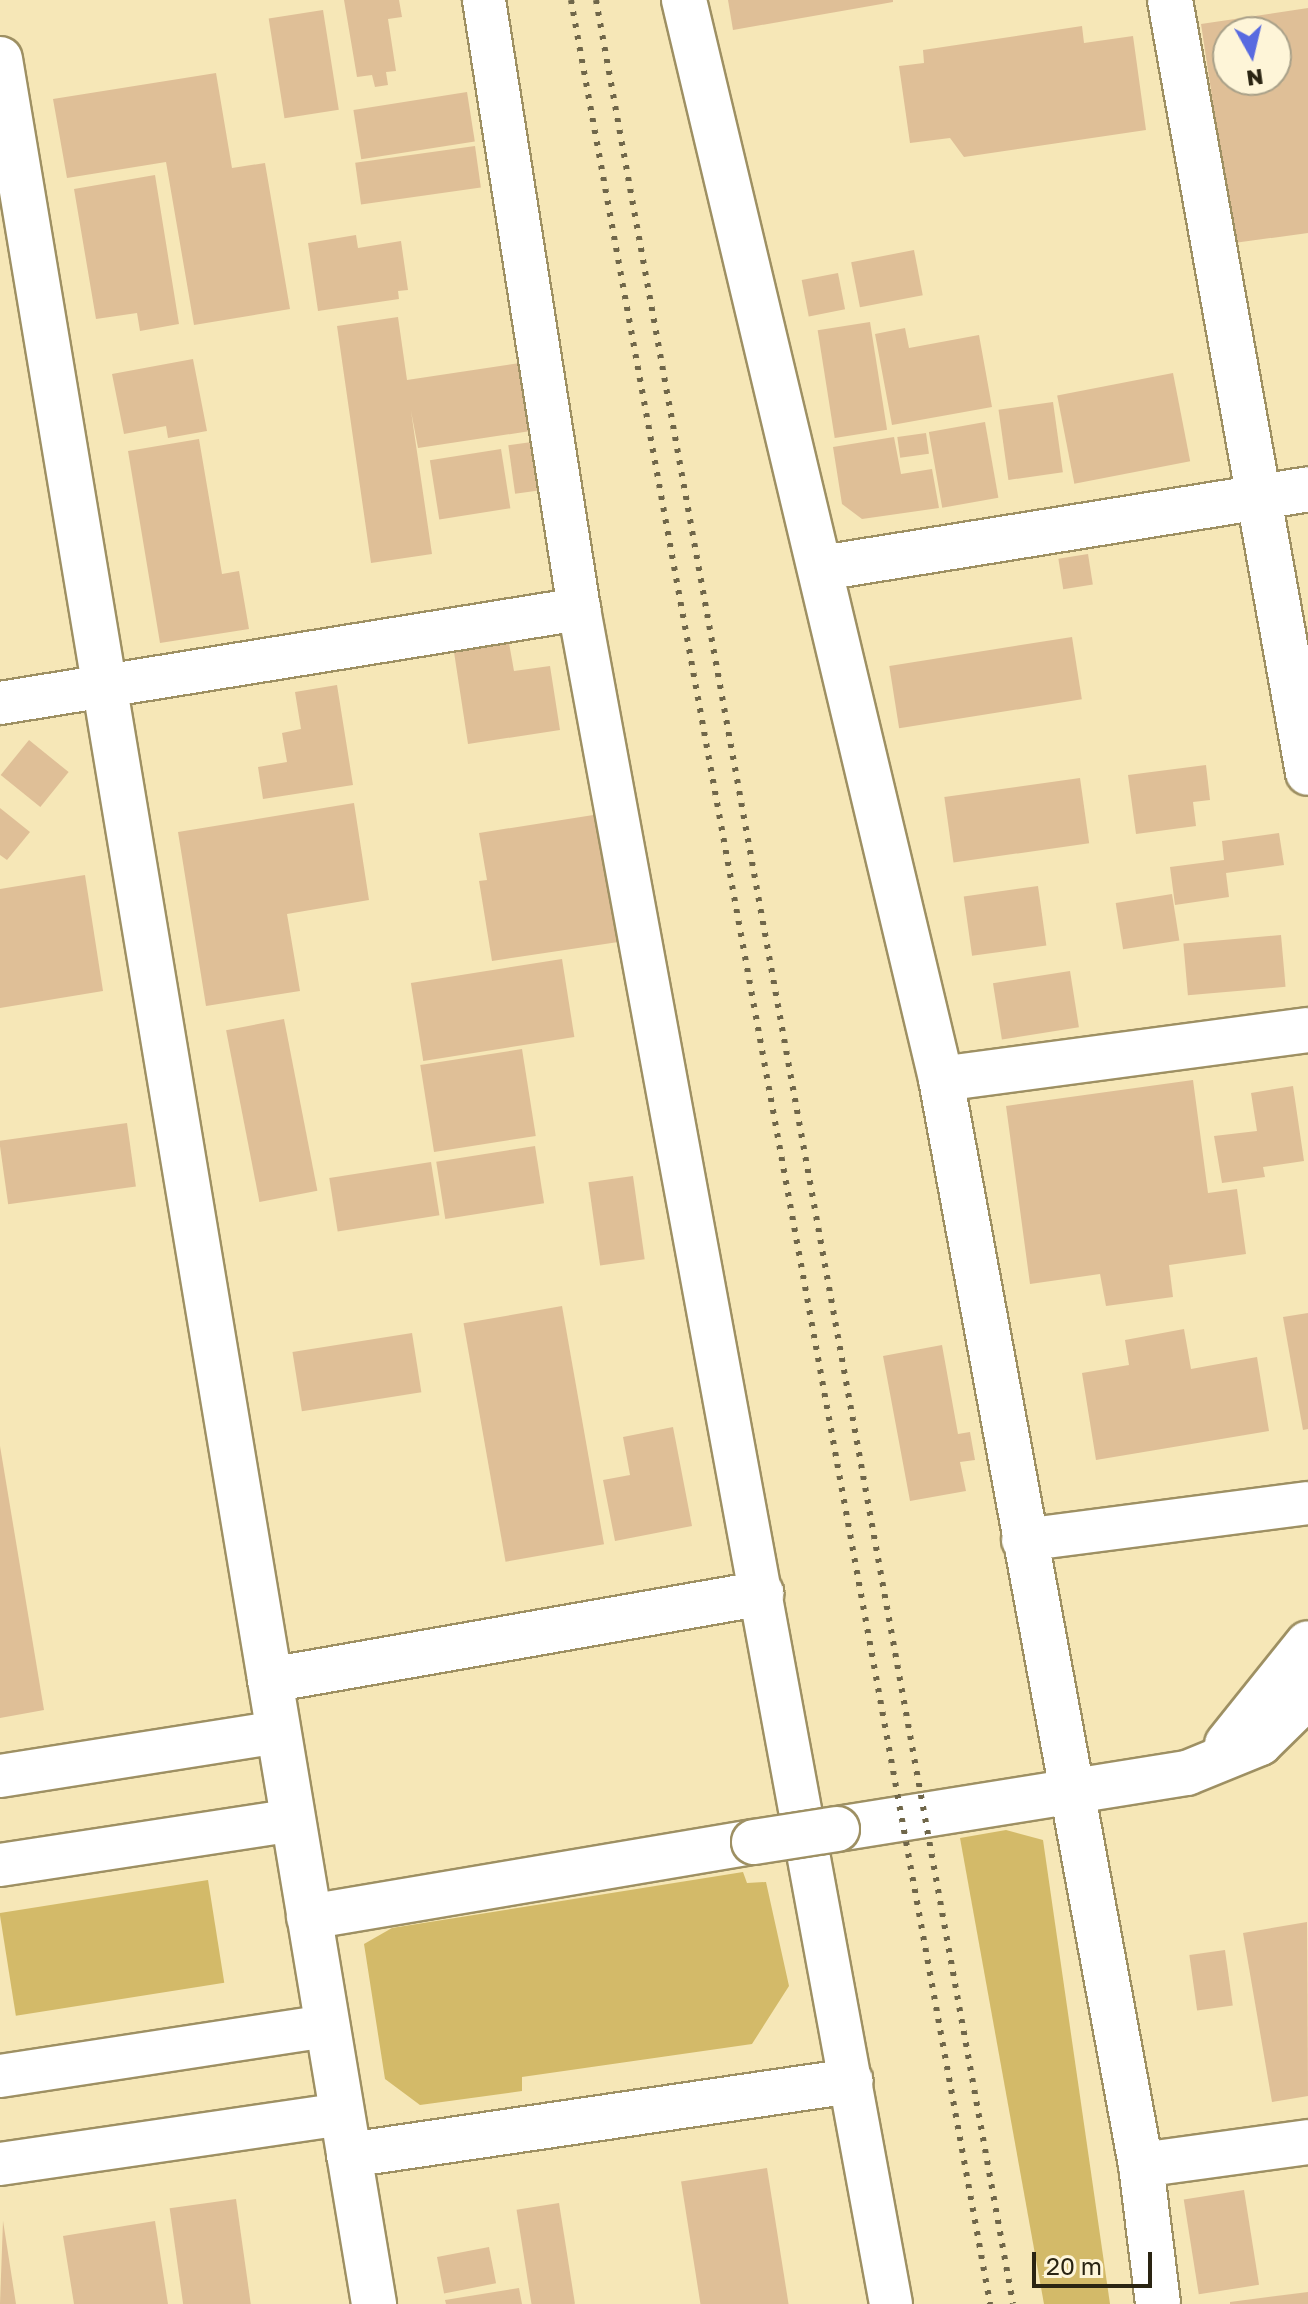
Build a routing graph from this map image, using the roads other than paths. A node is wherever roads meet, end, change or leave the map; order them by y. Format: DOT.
graph roads {
  1 [pos="484,0"];
  2 [pos="684,0"];
  3 [pos="1170,0"];
  4 [pos="0,59"];
  5 [pos="1308,489"];
  6 [pos="1260,497"];
  7 [pos="822,568"];
  8 [pos="579,609"];
  9 [pos="105,686"];
  10 [pos="0,703"];
  11 [pos="1308,773"];
  12 [pos="1308,1030"];
  13 [pos="941,1079"];
  14 [pos="1308,1503"];
  15 [pos="1023,1540"];
  16 [pos="761,1593"];
  17 [pos="1308,1643"];
  18 [pos="270,1680"];
  19 [pos="1308,1696"];
  20 [pos="279,1732"];
  21 [pos="1215,1763"];
  22 [pos="0,1776"];
  23 [pos="1072,1793"];
  24 [pos="293,1820"];
  25 [pos="0,1865"];
  26 [pos="309,1917"];
  27 [pos="328,2026"];
  28 [pos="0,2076"];
  29 [pos="851,2081"];
  30 [pos="346,2134"];
  31 [pos="1308,2142"];
  32 [pos="0,2164"];
  33 [pos="1141,2165"];
  34 [pos="374,2304"];
  35 [pos="891,2304"];
  36 [pos="1158,2304"];
  1 -- 8 [label="street"];
  2 -- 7 [label="street"];
  3 -- 6 [label="street"];
  4 -- 9 [label="street"];
  5 -- 6 [label="street"];
  6 -- 7 [label="street"];
  6 -- 11 [label="street"];
  7 -- 13 [label="street"];
  8 -- 9 [label="street"];
  8 -- 16 [label="street"];
  9 -- 10 [label="street"];
  9 -- 18 [label="street"];
  12 -- 13 [label="street"];
  13 -- 15 [label="street"];
  14 -- 15 [label="street"];
  15 -- 23 [label="street"];
  16 -- 18 [label="street"];
  16 -- 29 [label="street"];
  17 -- 21 [label="street"];
  18 -- 20 [label="street"];
  19 -- 21 [label="street"];
  20 -- 22 [label="street"];
  20 -- 24 [label="street"];
  21 -- 23 [label="street"];
  23 -- 26 [label="street, bridge"];
  23 -- 33 [label="street"];
  24 -- 25 [label="street"];
  24 -- 26 [label="street"];
  26 -- 27 [label="street"];
  27 -- 28 [label="street"];
  27 -- 30 [label="street"];
  29 -- 30 [label="street"];
  29 -- 35 [label="street"];
  30 -- 32 [label="street"];
  30 -- 34 [label="street"];
  31 -- 33 [label="street"];
  33 -- 36 [label="street"];
}
